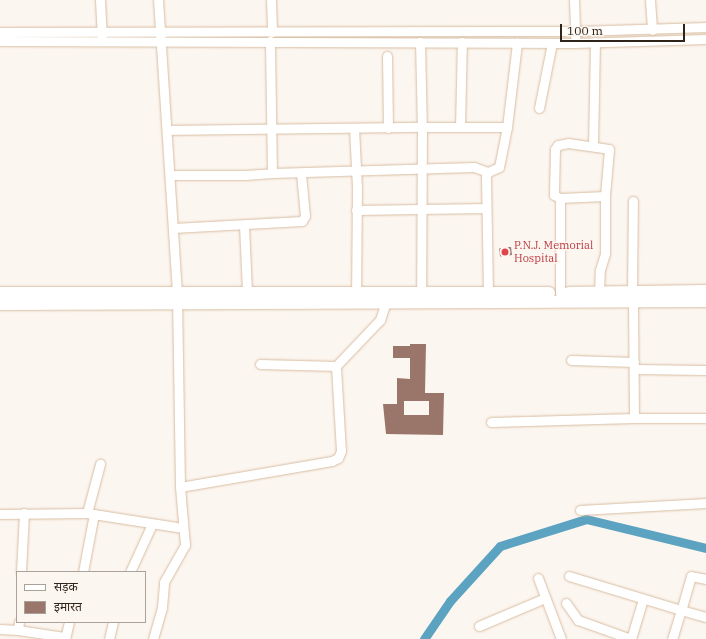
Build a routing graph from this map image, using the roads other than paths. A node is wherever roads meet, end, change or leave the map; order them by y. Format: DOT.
graph roads {
  1 [pos="100,0"];
  2 [pos="158,0"];
  3 [pos="271,0"];
  4 [pos="574,0"];
  5 [pos="650,0"];
  6 [pos="706,27"];
  7 [pos="652,30"];
  8 [pos="0,32"];
  9 [pos="102,32"];
  10 [pos="161,32"];
  11 [pos="575,32"];
  12 [pos="271,36"];
  13 [pos="706,39"];
  14 [pos="0,41"];
  15 [pos="102,41"];
  16 [pos="161,42"];
  17 [pos="420,42"];
  18 [pos="462,42"];
  19 [pos="517,42"];
  20 [pos="595,42"];
  21 [pos="552,43"];
  22 [pos="575,43"];
  23 [pos="387,56"];
  24 [pos="539,108"];
  25 [pos="460,127"];
  26 [pos="507,127"];
  27 [pos="354,128"];
  28 [pos="388,128"];
  29 [pos="422,128"];
  30 [pos="270,129"];
  31 [pos="167,130"];
  32 [pos="593,146"];
  33 [pos="422,168"];
  34 [pos="356,169"];
  35 [pos="488,172"];
  36 [pos="272,173"];
  37 [pos="301,174"];
  38 [pos="170,175"];
  39 [pos="605,196"];
  40 [pos="560,198"];
  41 [pos="633,201"];
  42 [pos="486,208"];
  43 [pos="356,210"];
  44 [pos="422,210"];
  45 [pos="244,224"];
  46 [pos="173,228"];
  47 [pos="706,291"];
  48 [pos="247,292"];
  49 [pos="0,293"];
  50 [pos="421,293"];
  51 [pos="488,293"];
  52 [pos="560,293"];
  53 [pos="599,293"];
  54 [pos="356,294"];
  55 [pos="632,297"];
  56 [pos="177,298"];
  57 [pos="439,298"];
  58 [pos="706,301"];
  59 [pos="386,302"];
  60 [pos="0,304"];
  61 [pos="571,360"];
  62 [pos="260,364"];
  63 [pos="634,365"];
  64 [pos="336,366"];
  65 [pos="706,370"];
  66 [pos="634,418"];
  67 [pos="706,418"];
  68 [pos="491,422"];
  69 [pos="100,464"];
  70 [pos="180,488"];
  71 [pos="706,503"];
  72 [pos="580,510"];
  73 [pos="24,513"];
  74 [pos="0,514"];
  75 [pos="90,514"];
  76 [pos="152,524"];
  77 [pos="183,528"];
  78 [pos="21,571"];
  79 [pos="83,571"];
  80 [pos="130,571"];
  81 [pos="569,576"];
  82 [pos="538,578"];
  83 [pos="706,579"];
  84 [pos="545,598"];
  85 [pos="643,599"];
  86 [pos="566,603"];
  87 [pos="682,610"];
  88 [pos="706,617"];
  89 [pos="69,623"];
  90 [pos="113,623"];
  91 [pos="19,626"];
  92 [pos="479,626"];
  93 [pos="0,629"];
  94 [pos="65,638"];
  95 [pos="110,639"];
  96 [pos="153,639"];
  97 [pos="561,639"];
  98 [pos="672,639"];
  1 -- 9 [label="street"];
  2 -- 10 [label="street"];
  3 -- 12 [label="street"];
  4 -- 11 [label="street"];
  5 -- 7 [label="street"];
  6 -- 7 [label="street"];
  7 -- 11 [label="street"];
  8 -- 9 [label="street"];
  9 -- 10 [label="street"];
  9 -- 15 [label="street"];
  10 -- 12 [label="street"];
  10 -- 16 [label="street"];
  11 -- 12 [label="street"];
  11 -- 22 [label="street"];
  12 -- 16 [label="street"];
  12 -- 17 [label="street"];
  12 -- 30 [label="street"];
  13 -- 20 [label="street"];
  14 -- 15 [label="street"];
  15 -- 16 [label="street"];
  16 -- 31 [label="street"];
  17 -- 18 [label="street"];
  17 -- 29 [label="street"];
  18 -- 19 [label="street"];
  18 -- 25 [label="street"];
  19 -- 21 [label="street"];
  19 -- 26 [label="street"];
  20 -- 22 [label="street"];
  20 -- 32 [label="street"];
  21 -- 22 [label="street"];
  21 -- 24 [label="street"];
  23 -- 28 [label="street"];
  25 -- 26 [label="street"];
  25 -- 29 [label="street"];
  26 -- 35 [label="street"];
  27 -- 28 [label="street"];
  27 -- 30 [label="street"];
  27 -- 34 [label="street"];
  28 -- 29 [label="street"];
  29 -- 33 [label="street"];
  30 -- 31 [label="street"];
  30 -- 36 [label="street"];
  31 -- 38 [label="street"];
  32 -- 39 [label="street"];
  32 -- 40 [label="street"];
  33 -- 34 [label="street"];
  33 -- 35 [label="street"];
  33 -- 44 [label="street"];
  34 -- 37 [label="street"];
  34 -- 43 [label="street"];
  35 -- 42 [label="street"];
  36 -- 37 [label="street"];
  36 -- 38 [label="street"];
  37 -- 45 [label="street"];
  38 -- 46 [label="street"];
  39 -- 40 [label="street"];
  39 -- 53 [label="street"];
  40 -- 52 [label="street"];
  41 -- 55 [label="street"];
  42 -- 44 [label="street"];
  42 -- 51 [label="street"];
  43 -- 44 [label="street"];
  43 -- 54 [label="street"];
  44 -- 50 [label="street"];
  45 -- 46 [label="street"];
  45 -- 48 [label="street"];
  46 -- 56 [label="street"];
  47 -- 55 [label="main road"];
  48 -- 54 [label="main road"];
  48 -- 56 [label="main road"];
  49 -- 56 [label="main road"];
  50 -- 54 [label="main road"];
  50 -- 57 [label="main road"];
  51 -- 52 [label="main road"];
  51 -- 57 [label="main road"];
  52 -- 53 [label="main road"];
  53 -- 55 [label="main road"];
  55 -- 57 [label="main road"];
  55 -- 58 [label="main road"];
  55 -- 63 [label="street"];
  56 -- 59 [label="main road"];
  56 -- 60 [label="main road"];
  56 -- 70 [label="street"];
  57 -- 59 [label="main road"];
  59 -- 64 [label="street"];
  61 -- 63 [label="street"];
  62 -- 64 [label="street"];
  63 -- 65 [label="street"];
  63 -- 66 [label="street"];
  64 -- 70 [label="street"];
  66 -- 67 [label="street"];
  66 -- 68 [label="street"];
  69 -- 75 [label="street"];
  70 -- 77 [label="street"];
  71 -- 72 [label="street"];
  73 -- 74 [label="street"];
  73 -- 75 [label="street"];
  73 -- 78 [label="street"];
  75 -- 76 [label="street"];
  75 -- 79 [label="street"];
  76 -- 77 [label="street"];
  76 -- 80 [label="street"];
  77 -- 96 [label="street"];
  81 -- 85 [label="street"];
  82 -- 84 [label="street"];
  83 -- 87 [label="street"];
  84 -- 92 [label="street"];
  84 -- 97 [label="street"];
  85 -- 86 [label="street"];
  85 -- 87 [label="street"];
  87 -- 88 [label="street"];
  87 -- 98 [label="street"];
  89 -- 94 [label="street"];
  90 -- 95 [label="street"];
  91 -- 93 [label="street"];
  91 -- 94 [label="street"];
}
